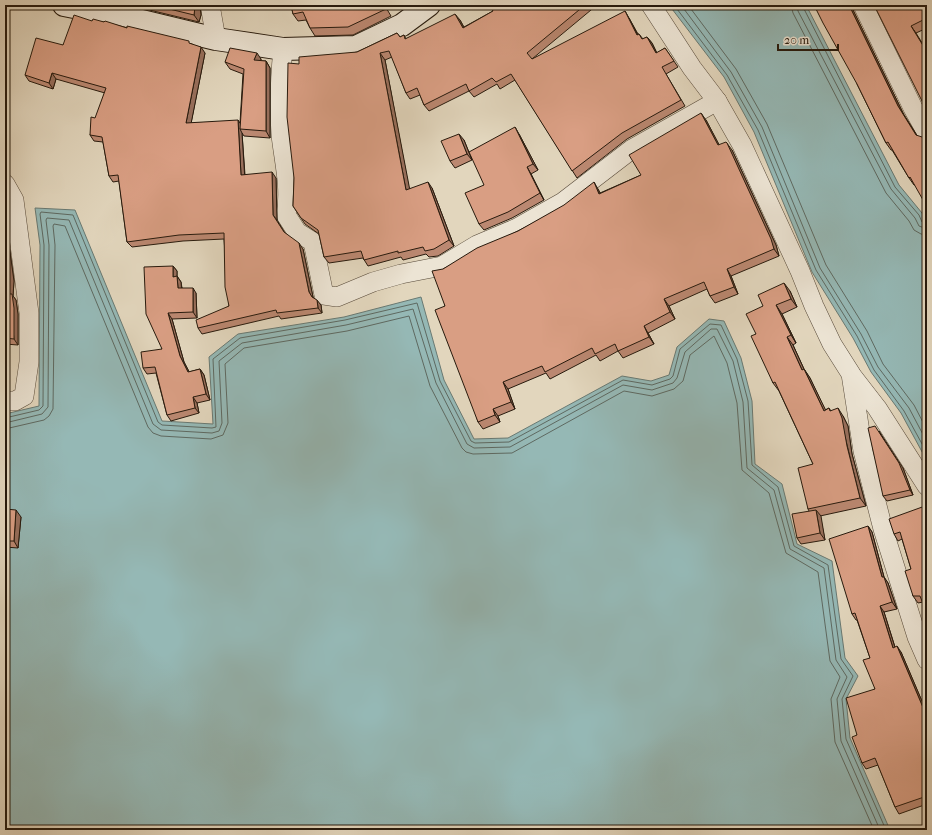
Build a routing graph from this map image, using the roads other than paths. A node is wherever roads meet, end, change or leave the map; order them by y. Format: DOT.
graph roads {
  1 [pos="64,5"];
  2 [pos="210,5"];
  3 [pos="429,5"];
  4 [pos="652,5"];
  5 [pos="863,5"];
  6 [pos="129,11"];
  7 [pos="216,39"];
  8 [pos="283,49"];
  9 [pos="717,101"];
  10 [pos="927,133"];
  11 [pos="5,184"];
  12 [pos="851,374"];
  13 [pos="5,401"];
  14 [pos="927,486"];
  15 [pos="927,660"];
  1 -- 6 [label="street"];
  2 -- 7 [label="street"];
  3 -- 8 [label="street"];
  4 -- 9 [label="street"];
  5 -- 10 [label="street"];
  6 -- 7 [label="street"];
  7 -- 8 [label="street"];
  8 -- 9 [label="street"];
  9 -- 12 [label="street"];
  11 -- 13 [label="street"];
  12 -- 14 [label="street"];
  12 -- 15 [label="street"];
}
